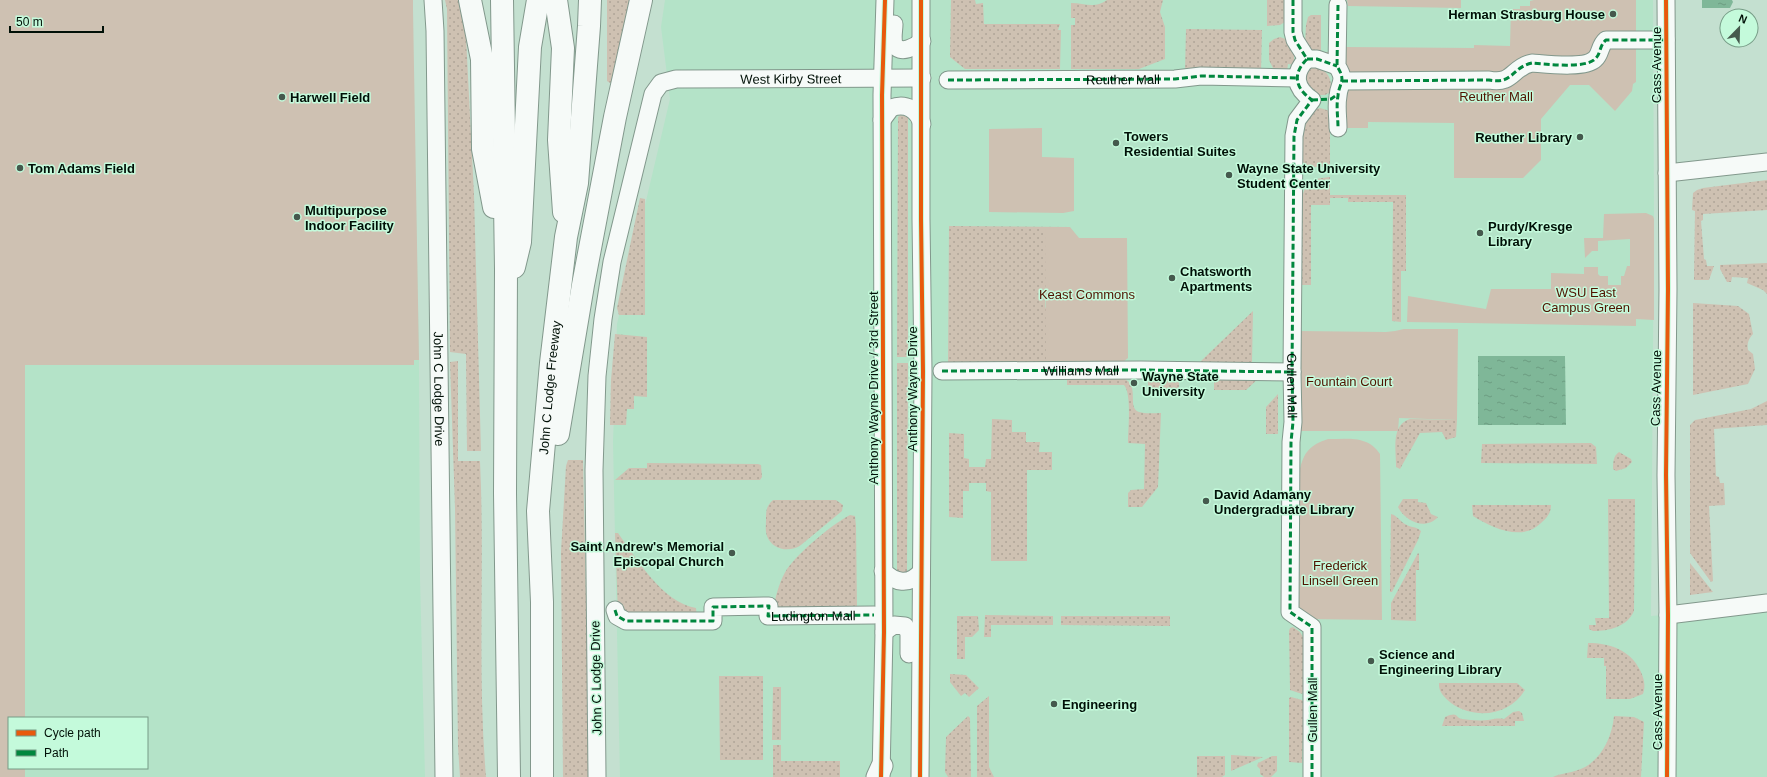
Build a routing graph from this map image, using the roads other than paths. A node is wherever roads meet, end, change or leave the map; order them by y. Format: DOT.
graph roads {
  1 [pos="433,0"];
  2 [pos="470,0"];
  3 [pos="502,0"];
  4 [pos="538,0"];
  5 [pos="556,0"];
  6 [pos="590,0"];
  7 [pos="641,0"];
  8 [pos="885,0"];
  9 [pos="893,0"];
  10 [pos="921,0"];
  11 [pos="1293,0"];
  12 [pos="1666,0"];
  13 [pos="1338,5"];
  14 [pos="922,40"];
  15 [pos="1666,40"];
  16 [pos="1307,59"];
  17 [pos="883,78"];
  18 [pos="922,78"];
  19 [pos="1297,78"];
  20 [pos="948,80"];
  21 [pos="1339,80"];
  22 [pos="661,83"];
  23 [pos="1312,100"];
  24 [pos="882,120"];
  25 [pos="922,124"];
  26 [pos="1338,128"];
  27 [pos="1767,162"];
  28 [pos="1667,173"];
  29 [pos="566,237"];
  30 [pos="506,269"];
  31 [pos="505,308"];
  32 [pos="942,371"];
  33 [pos="1292,372"];
  34 [pos="506,524"];
  35 [pos="883,571"];
  36 [pos="920,572"];
  37 [pos="542,602"];
  38 [pos="1767,604"];
  39 [pos="615,610"];
  40 [pos="1668,614"];
  41 [pos="874,616"];
  42 [pos="884,632"];
  43 [pos="921,706"];
  44 [pos="881,774"];
  45 [pos="919,776"];
  46 [pos="444,777"];
  47 [pos="496,777"];
  48 [pos="509,777"];
  49 [pos="542,777"];
  50 [pos="597,777"];
  51 [pos="1312,777"];
  52 [pos="1667,777"];
  1 -- 46 [label="street, John C Lodge Drive"];
  2 -- 30 [label="highway"];
  3 -- 30 [label="highway"];
  4 -- 31 [label="highway"];
  5 -- 29 [label="highway"];
  6 -- 29 [label="highway, John C Lodge Freeway"];
  7 -- 37 [label="highway"];
  8 -- 17 [label="street, Anthony Wayne Drive / 3rd Street"];
  9 -- 14 [label="street"];
  10 -- 14 [label="street, Anthony Wayne Drive"];
  11 -- 16 [label="street"];
  12 -- 15 [label="street, Cass Avenue"];
  13 -- 21 [label="street"];
  14 -- 18 [label="street, Anthony Wayne Drive"];
  15 -- 21 [label="street"];
  15 -- 28 [label="street, Cass Avenue"];
  16 -- 19 [label="street"];
  16 -- 21 [label="street"];
  17 -- 18 [label="street, West Kirby Street"];
  17 -- 22 [label="street, West Kirby Street"];
  17 -- 24 [label="street, Anthony Wayne Drive / 3rd Street"];
  18 -- 25 [label="street, Anthony Wayne Drive"];
  19 -- 20 [label="street, Reuther Mall"];
  19 -- 23 [label="street"];
  21 -- 23 [label="street"];
  21 -- 26 [label="street"];
  22 -- 50 [label="street, John C Lodge Drive"];
  23 -- 33 [label="street, Gullen Mall"];
  24 -- 25 [label="street"];
  24 -- 35 [label="street, Anthony Wayne Drive / 3rd Street"];
  25 -- 36 [label="street, Anthony Wayne Drive"];
  27 -- 28 [label="street"];
  28 -- 40 [label="street, Cass Avenue"];
  29 -- 37 [label="highway, John C Lodge Freeway"];
  30 -- 31 [label="highway"];
  31 -- 34 [label="highway"];
  32 -- 33 [label="street, Williams Mall"];
  33 -- 51 [label="street, Gullen Mall"];
  34 -- 47 [label="highway"];
  34 -- 48 [label="highway"];
  35 -- 36 [label="street"];
  35 -- 42 [label="street, Anthony Wayne Drive / 3rd Street"];
  36 -- 43 [label="street, Anthony Wayne Drive"];
  37 -- 49 [label="highway, John C Lodge Freeway"];
  38 -- 40 [label="street"];
  39 -- 41 [label="street, Ludington Mall"];
  40 -- 52 [label="street, Cass Avenue"];
  42 -- 43 [label="street"];
  42 -- 44 [label="street, Anthony Wayne Drive / 3rd Street"];
  43 -- 45 [label="street, Anthony Wayne Drive"];
}
